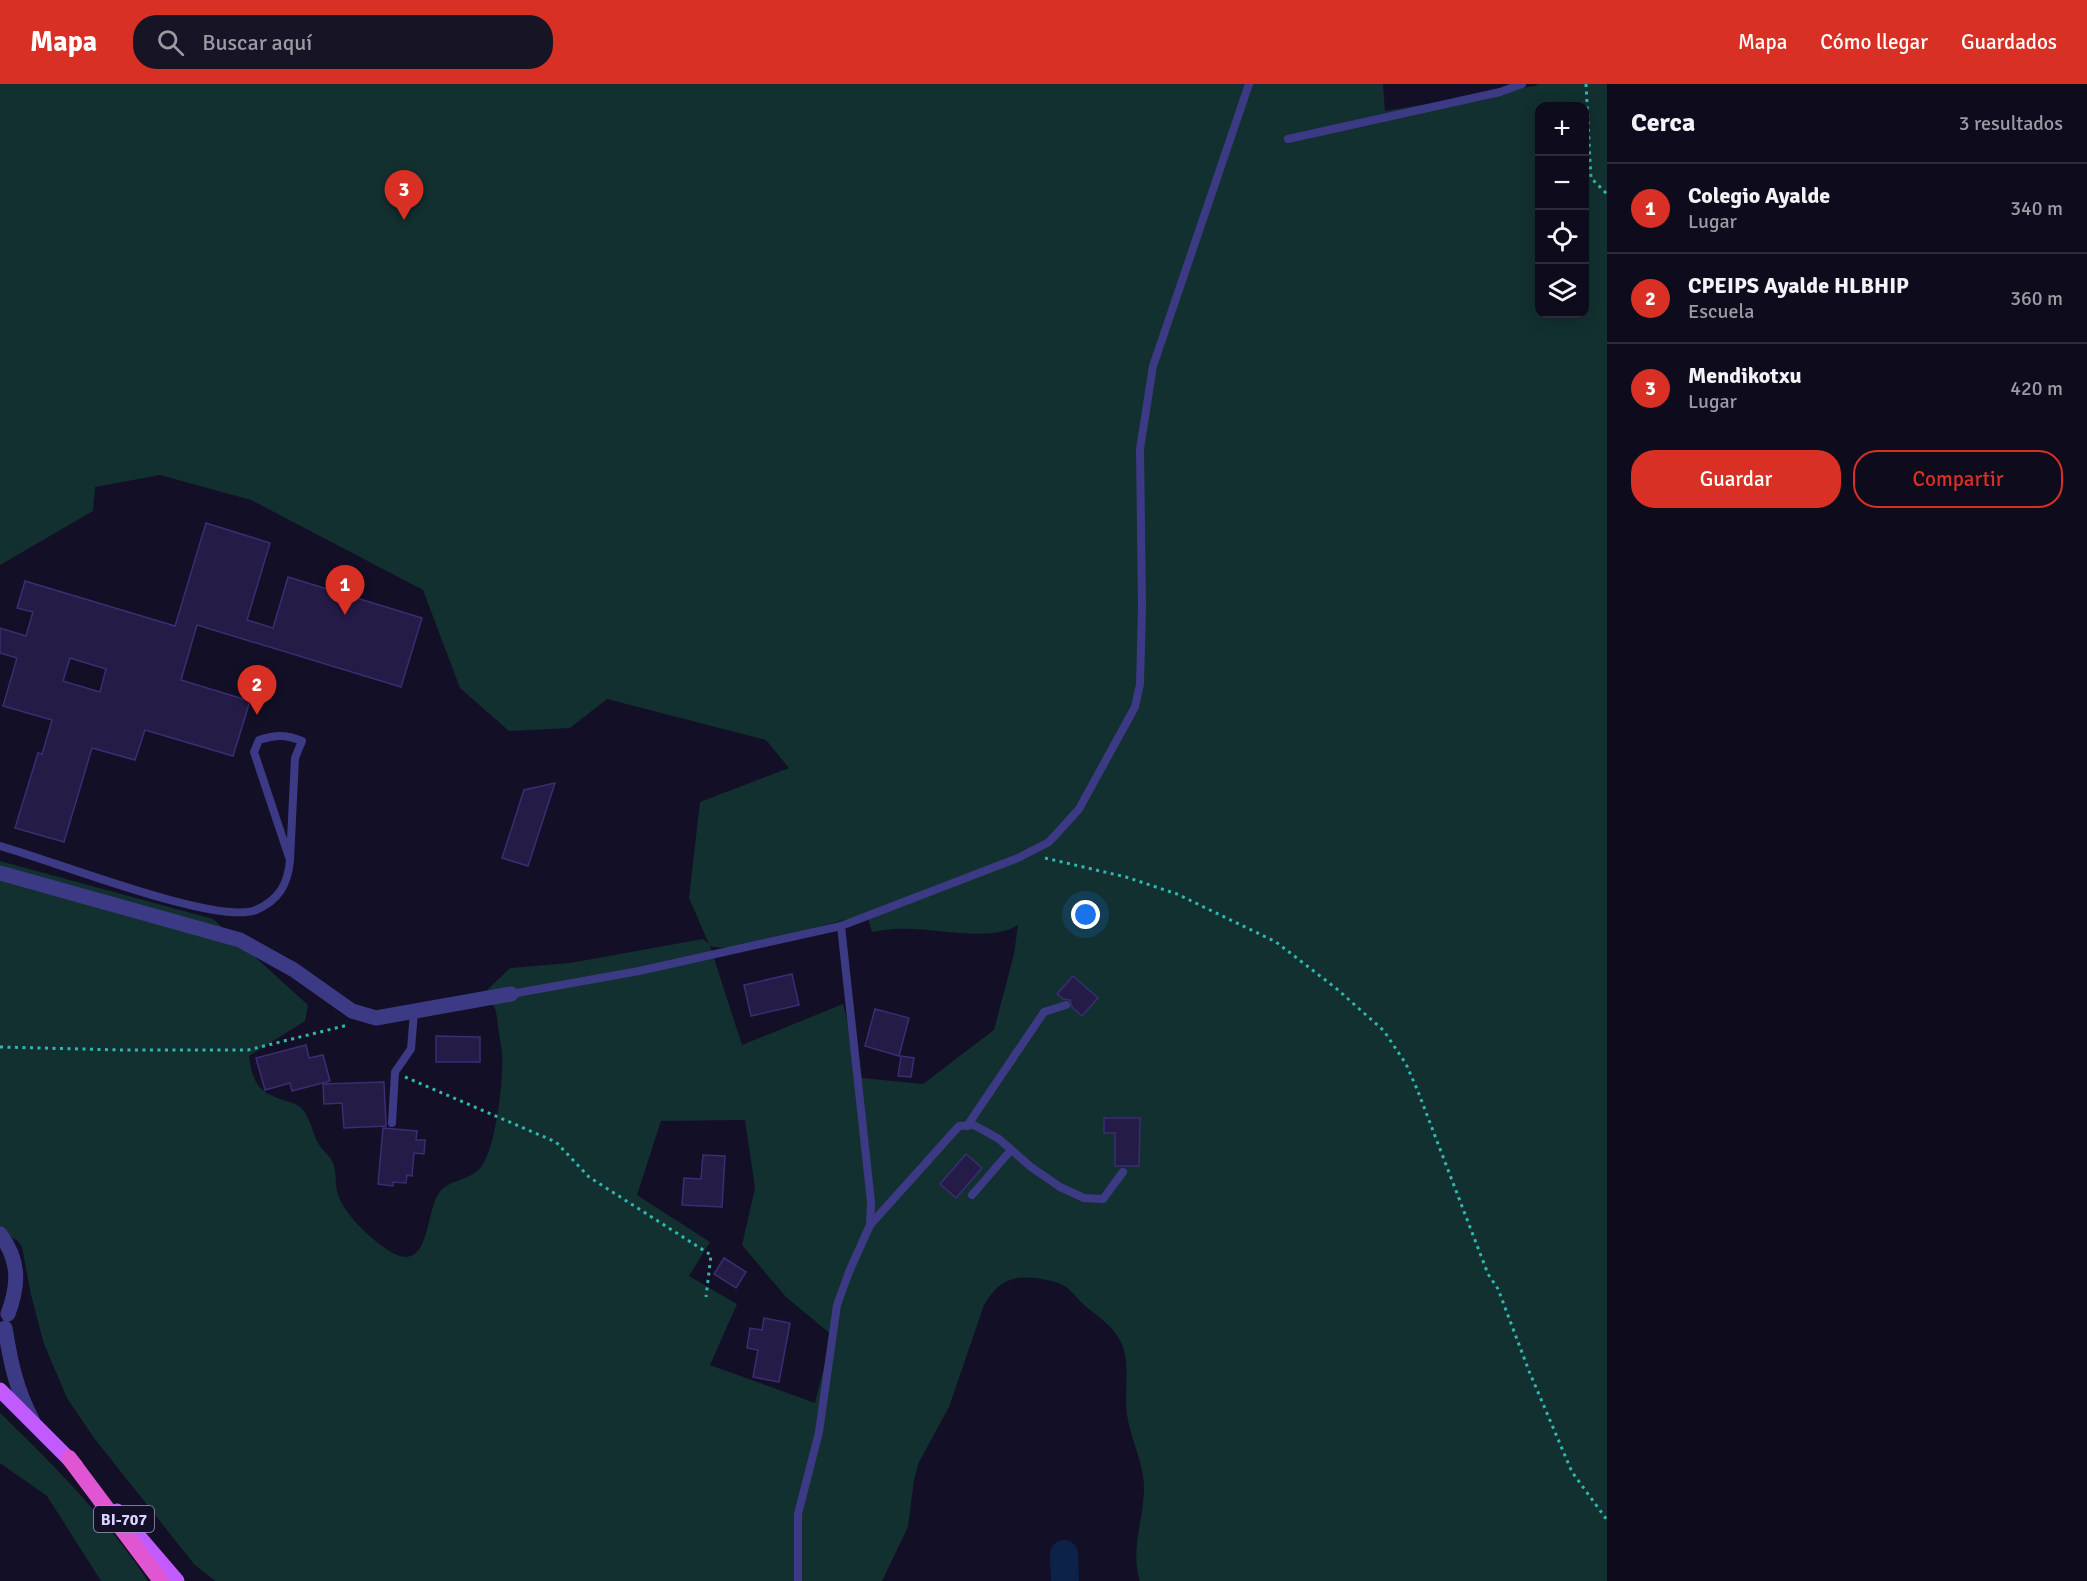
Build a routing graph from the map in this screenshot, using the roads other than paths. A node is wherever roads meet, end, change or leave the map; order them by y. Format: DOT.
graph roads {
  1 [pos="1249,84"];
  2 [pos="1522,84"];
  3 [pos="1288,139"];
  4 [pos="0,846"];
  5 [pos="290,860"];
  6 [pos="0,873"];
  7 [pos="841,926"];
  8 [pos="511,994"];
  9 [pos="1066,1005"];
  10 [pos="414,1012"];
  11 [pos="392,1123"];
  12 [pos="967,1126"];
  13 [pos="1011,1150"];
  14 [pos="1123,1172"];
  15 [pos="972,1195"];
  16 [pos="870,1225"];
  17 [pos="0,1234"];
  18 [pos="3,1320"];
  19 [pos="0,1390"];
  20 [pos="34,1424"];
  21 [pos="69,1458"];
  22 [pos="161,1581"];
  23 [pos="177,1581"];
  24 [pos="798,1581"];
  1 -- 7 [label="lane"];
  2 -- 3 [label="lane"];
  4 -- 5 [label="lane"];
  5 -- 5 [label="lane"];
  6 -- 10 [label="street"];
  7 -- 8 [label="lane"];
  7 -- 16 [label="lane"];
  8 -- 10 [label="street"];
  9 -- 12 [label="lane"];
  10 -- 11 [label="lane"];
  12 -- 13 [label="lane"];
  12 -- 16 [label="lane"];
  13 -- 14 [label="lane"];
  13 -- 15 [label="lane"];
  16 -- 24 [label="lane"];
  17 -- 18 [label="street"];
  18 -- 20 [label="street"];
  19 -- 20 [label="main road, BI-707"];
  20 -- 21 [label="main road, BI-707"];
  21 -- 22 [label="highway"];
  21 -- 23 [label="main road, BI-707"];
}
